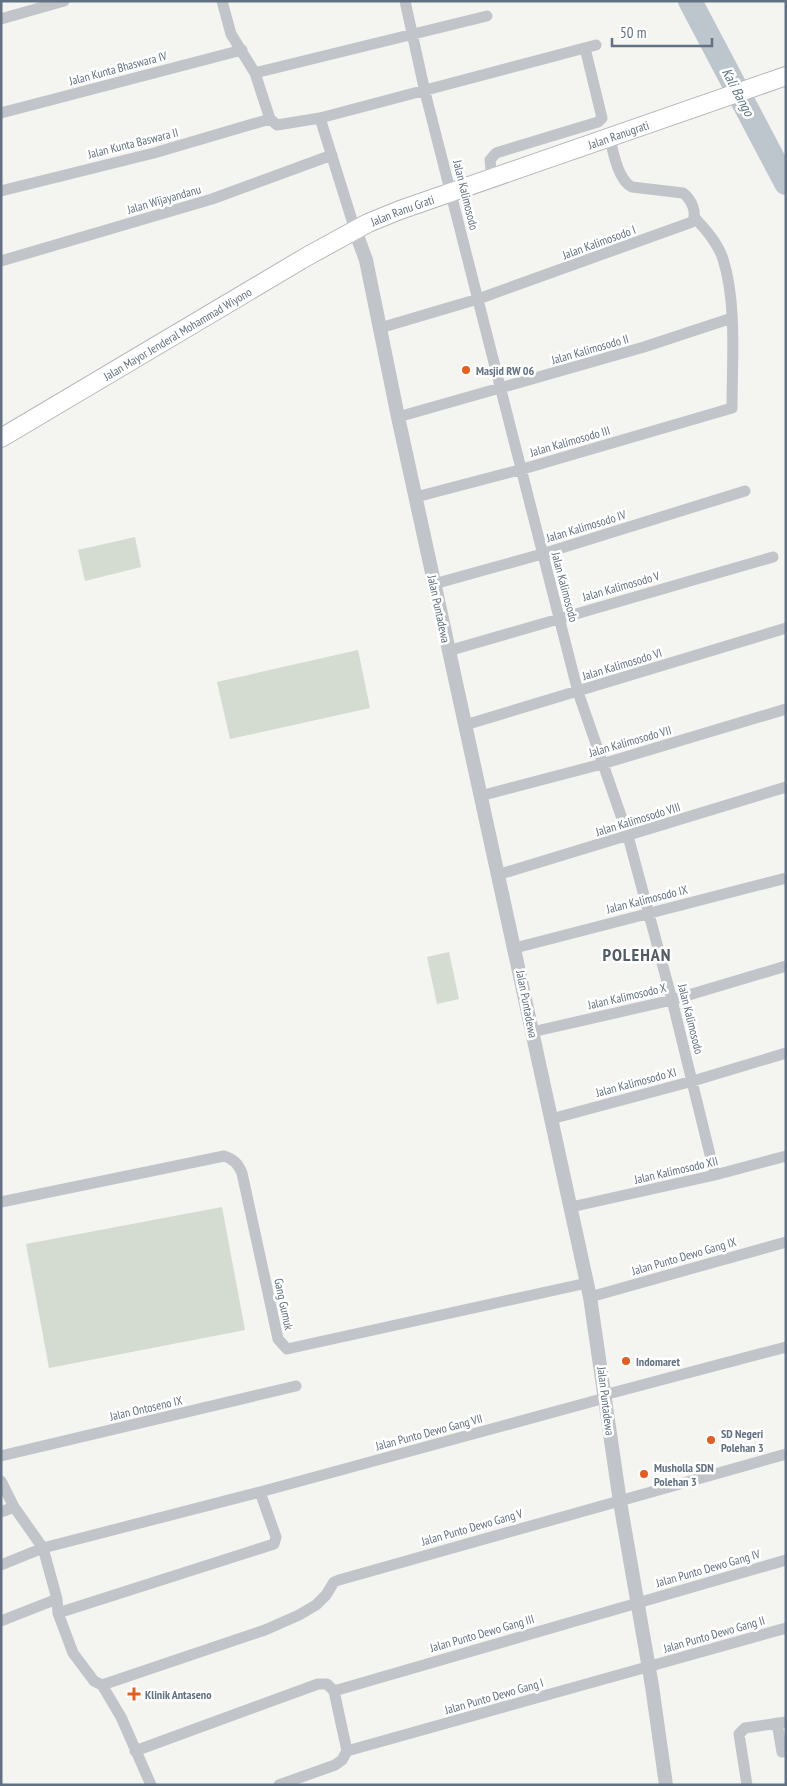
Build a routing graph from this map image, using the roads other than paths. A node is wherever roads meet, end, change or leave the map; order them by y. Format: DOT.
graph roads {
  1 [pos="64,1"];
  2 [pos="222,1"];
  3 [pos="405,1"];
  4 [pos="487,16"];
  5 [pos="1,20"];
  6 [pos="412,34"];
  7 [pos="242,50"];
  8 [pos="255,73"];
  9 [pos="786,76"];
  10 [pos="425,92"];
  11 [pos="1,113"];
  12 [pos="320,118"];
  13 [pos="270,119"];
  14 [pos="610,138"];
  15 [pos="332,154"];
  16 [pos="492,178"];
  17 [pos="1,191"];
  18 [pos="452,192"];
  19 [pos="695,218"];
  20 [pos="355,230"];
  21 [pos="1,262"];
  22 [pos="478,299"];
  23 [pos="732,318"];
  24 [pos="380,328"];
  25 [pos="502,389"];
  26 [pos="398,417"];
  27 [pos="1,438"];
  28 [pos="523,469"];
  29 [pos="745,492"];
  30 [pos="416,496"];
  31 [pos="542,554"];
  32 [pos="772,557"];
  33 [pos="434,584"];
  34 [pos="559,619"];
  35 [pos="786,628"];
  36 [pos="448,651"];
  37 [pos="578,692"];
  38 [pos="786,709"];
  39 [pos="465,725"];
  40 [pos="602,764"];
  41 [pos="786,786"];
  42 [pos="480,796"];
  43 [pos="628,836"];
  44 [pos="497,876"];
  45 [pos="786,878"];
  46 [pos="649,912"];
  47 [pos="515,948"];
  48 [pos="786,966"];
  49 [pos="672,1000"];
  50 [pos="532,1032"];
  51 [pos="786,1053"];
  52 [pos="693,1081"];
  53 [pos="551,1119"];
  54 [pos="786,1156"];
  55 [pos="715,1176"];
  56 [pos="1,1202"];
  57 [pos="571,1207"];
  58 [pos="786,1242"];
  59 [pos="587,1283"];
  60 [pos="590,1297"];
  61 [pos="786,1347"];
  62 [pos="296,1386"];
  63 [pos="605,1397"];
  64 [pos="786,1454"];
  65 [pos="1,1456"];
  66 [pos="1,1481"];
  67 [pos="260,1492"];
  68 [pos="620,1502"];
  69 [pos="14,1507"];
  70 [pos="1,1512"];
  71 [pos="44,1548"];
  72 [pos="786,1560"];
  73 [pos="1,1565"];
  74 [pos="57,1600"];
  75 [pos="639,1602"];
  76 [pos="58,1613"];
  77 [pos="1,1621"];
  78 [pos="786,1628"];
  79 [pos="649,1666"];
  80 [pos="102,1685"];
  81 [pos="334,1691"];
  82 [pos="782,1723"];
  83 [pos="135,1750"];
  84 [pos="347,1751"];
  85 [pos="782,1752"];
  86 [pos="151,1785"];
  87 [pos="279,1785"];
  88 [pos="666,1785"];
  89 [pos="747,1785"];
  1 -- 5 [label="street"];
  2 -- 7 [label="street"];
  3 -- 6 [label="street, Jalan Kalimosodo"];
  4 -- 6 [label="street"];
  6 -- 8 [label="street"];
  6 -- 10 [label="street, Jalan Kalimosodo"];
  7 -- 8 [label="street"];
  7 -- 11 [label="street, Jalan Kunta Bhaswara IV"];
  8 -- 13 [label="street"];
  9 -- 14 [label="main road, Jalan Ranugrati"];
  10 -- 12 [label="street"];
  10 -- 16 [label="street"];
  10 -- 18 [label="street, Jalan Kalimosodo"];
  12 -- 13 [label="street"];
  12 -- 15 [label="street"];
  13 -- 17 [label="street, Jalan Kunta Baswara II"];
  14 -- 16 [label="main road, Jalan Ranugrati"];
  14 -- 19 [label="street"];
  15 -- 20 [label="street"];
  15 -- 21 [label="street, Jalan Wijayandanu"];
  16 -- 18 [label="main road, Jalan Ranugrati"];
  18 -- 20 [label="main road, Jalan Ranu Grati"];
  18 -- 22 [label="street, Jalan Kalimosodo"];
  19 -- 22 [label="street, Jalan Kalimosodo I"];
  19 -- 23 [label="street"];
  20 -- 24 [label="street, Jalan Puntadewa"];
  20 -- 27 [label="main road, Jalan Mayor Jenderal Mohammad Wiyono"];
  22 -- 24 [label="street, Jalan Kalimosodo I"];
  22 -- 25 [label="street, Jalan Kalimosodo"];
  23 -- 25 [label="street, Jalan Kalimosodo II"];
  23 -- 28 [label="street, Jalan Kalimosodo III"];
  24 -- 26 [label="street, Jalan Puntadewa"];
  25 -- 26 [label="street, Jalan Kalimosodo II"];
  25 -- 28 [label="street, Jalan Kalimosodo"];
  26 -- 30 [label="street, Jalan Puntadewa"];
  28 -- 30 [label="street, Jalan Kalimosodo III"];
  28 -- 31 [label="street, Jalan Kalimosodo"];
  29 -- 31 [label="street, Jalan Kalimosodo IV"];
  30 -- 33 [label="street, Jalan Puntadewa"];
  31 -- 33 [label="street, Jalan Kalimosodo IV"];
  31 -- 34 [label="street, Jalan Kalimosodo"];
  32 -- 34 [label="street, Jalan Kalimosodo V"];
  33 -- 36 [label="street, Jalan Puntadewa"];
  34 -- 36 [label="street, Jalan Kalimosodo V"];
  34 -- 37 [label="street, Jalan Kalimosodo"];
  35 -- 37 [label="street, Jalan Kalimosodo VI"];
  36 -- 39 [label="street, Jalan Puntadewa"];
  37 -- 39 [label="street, Jalan Kalimosodo VI"];
  37 -- 40 [label="street, Jalan Kalimosodo"];
  38 -- 40 [label="street, Jalan Kalimosodo VII"];
  39 -- 42 [label="street, Jalan Puntadewa"];
  40 -- 42 [label="street, Jalan Kalimosodo VII"];
  40 -- 43 [label="street, Jalan Kalimosodo"];
  41 -- 43 [label="street, Jalan Kalimosodo VIII"];
  42 -- 44 [label="street, Jalan Puntadewa"];
  43 -- 44 [label="street, Jalan Kalimosodo VIII"];
  43 -- 46 [label="street, Jalan Kalimosodo"];
  44 -- 47 [label="street, Jalan Puntadewa"];
  45 -- 46 [label="street, Jalan Kalimosodo IX"];
  46 -- 47 [label="street, Jalan Kalimosodo IX"];
  46 -- 49 [label="street, Jalan Kalimosodo"];
  47 -- 50 [label="street, Jalan Puntadewa"];
  48 -- 49 [label="street, Jalan Kalimosodo X"];
  49 -- 50 [label="street, Jalan Kalimosodo X"];
  49 -- 52 [label="street, Jalan Kalimosodo"];
  50 -- 53 [label="street, Jalan Puntadewa"];
  51 -- 52 [label="street, Jalan Kalimosodo XI"];
  52 -- 53 [label="street, Jalan Kalimosodo XI"];
  52 -- 55 [label="street, Jalan Kalimosodo"];
  53 -- 57 [label="street, Jalan Puntadewa"];
  54 -- 55 [label="street, Jalan Kalimosodo XII"];
  55 -- 57 [label="street, Jalan Kalimosodo XII"];
  56 -- 59 [label="street, Gang Gumuk"];
  57 -- 59 [label="street, Jalan Puntadewa"];
  58 -- 60 [label="street, Jalan Punto Dewo Gang IX"];
  59 -- 60 [label="street, Jalan Puntadewa"];
  60 -- 63 [label="street, Jalan Puntadewa"];
  61 -- 63 [label="street, Jalan Punto Dewo Gang VII"];
  62 -- 65 [label="street, Jalan Ontoseno IX"];
  63 -- 67 [label="street, Jalan Punto Dewo Gang VII"];
  63 -- 68 [label="street, Jalan Puntadewa"];
  64 -- 68 [label="street, Jalan Punto Dewo Gang V"];
  66 -- 69 [label="street"];
  67 -- 71 [label="street, Jalan Punto Dewo Gang VII"];
  67 -- 76 [label="street"];
  68 -- 75 [label="street, Jalan Puntadewa"];
  68 -- 80 [label="street, Jalan Punto Dewo Gang V"];
  69 -- 70 [label="street"];
  69 -- 71 [label="street"];
  71 -- 73 [label="street, Jalan Punto Dewo Gang VII"];
  71 -- 74 [label="street"];
  72 -- 75 [label="street, Jalan Punto Dewo Gang IV"];
  74 -- 76 [label="street"];
  74 -- 77 [label="street"];
  75 -- 79 [label="street, Jalan Puntadewa"];
  75 -- 81 [label="street, Jalan Punto Dewo Gang III"];
  76 -- 80 [label="street"];
  78 -- 79 [label="street, Jalan Punto Dewo Gang II"];
  79 -- 84 [label="street, Jalan Punto Dewo Gang I"];
  79 -- 88 [label="street, Jalan Puntadewa"];
  80 -- 83 [label="street"];
  81 -- 83 [label="street"];
  81 -- 84 [label="street"];
  82 -- 85 [label="street"];
  82 -- 89 [label="street"];
  83 -- 86 [label="street"];
  84 -- 87 [label="street"];
}
